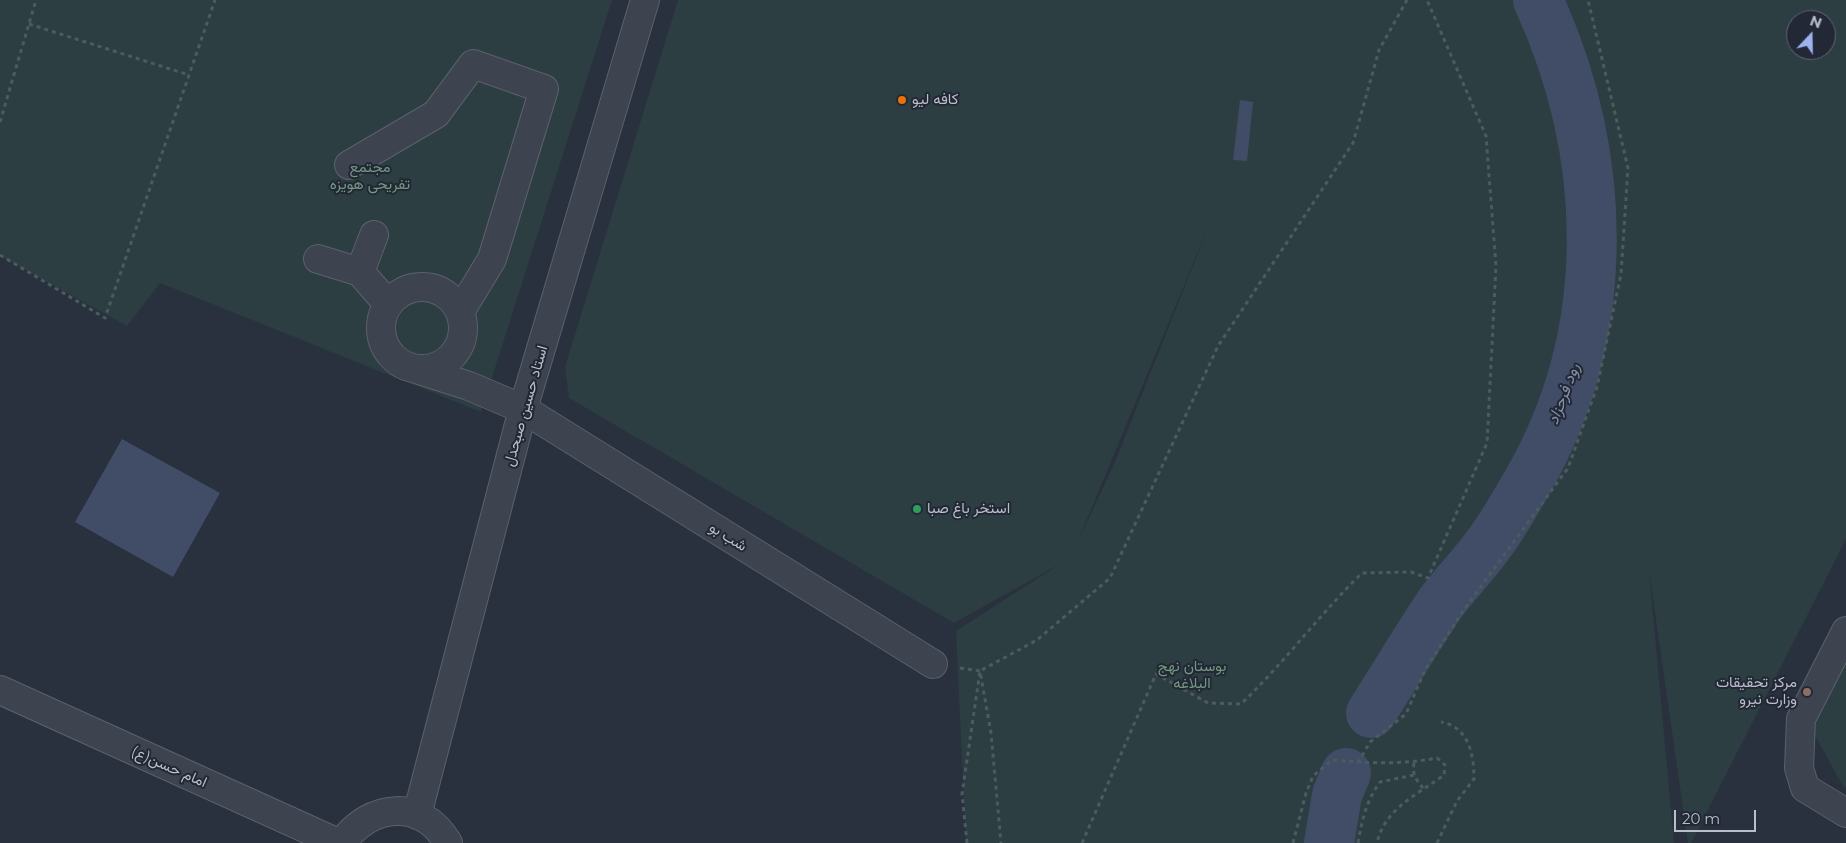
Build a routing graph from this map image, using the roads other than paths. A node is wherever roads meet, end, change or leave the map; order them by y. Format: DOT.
graph roads {
  1 [pos="645,0"];
  2 [pos="349,165"];
  3 [pos="374,235"];
  4 [pos="318,258"];
  5 [pos="360,272"];
  6 [pos="388,304"];
  7 [pos="460,312"];
  8 [pos="413,368"];
  9 [pos="523,409"];
  10 [pos="1846,631"];
  11 [pos="933,664"];
  12 [pos="0,690"];
  13 [pos="1846,813"];
  14 [pos="417,815"];
  15 [pos="338,843"];
  16 [pos="342,843"];
  17 [pos="448,843"];
  1 -- 9 [label="street, استاد حسین صبحدل"];
  2 -- 7 [label="street"];
  3 -- 5 [label="street"];
  4 -- 5 [label="street"];
  5 -- 6 [label="street"];
  6 -- 7 [label="street"];
  6 -- 8 [label="street"];
  7 -- 8 [label="street"];
  8 -- 9 [label="street, شب بو"];
  9 -- 11 [label="street, شب بو"];
  9 -- 14 [label="street, استاد حسین صبحدل"];
  10 -- 13 [label="street"];
  12 -- 15 [label="street, امام حسن(ع)"];
  14 -- 16 [label="street"];
  14 -- 17 [label="street"];
}
